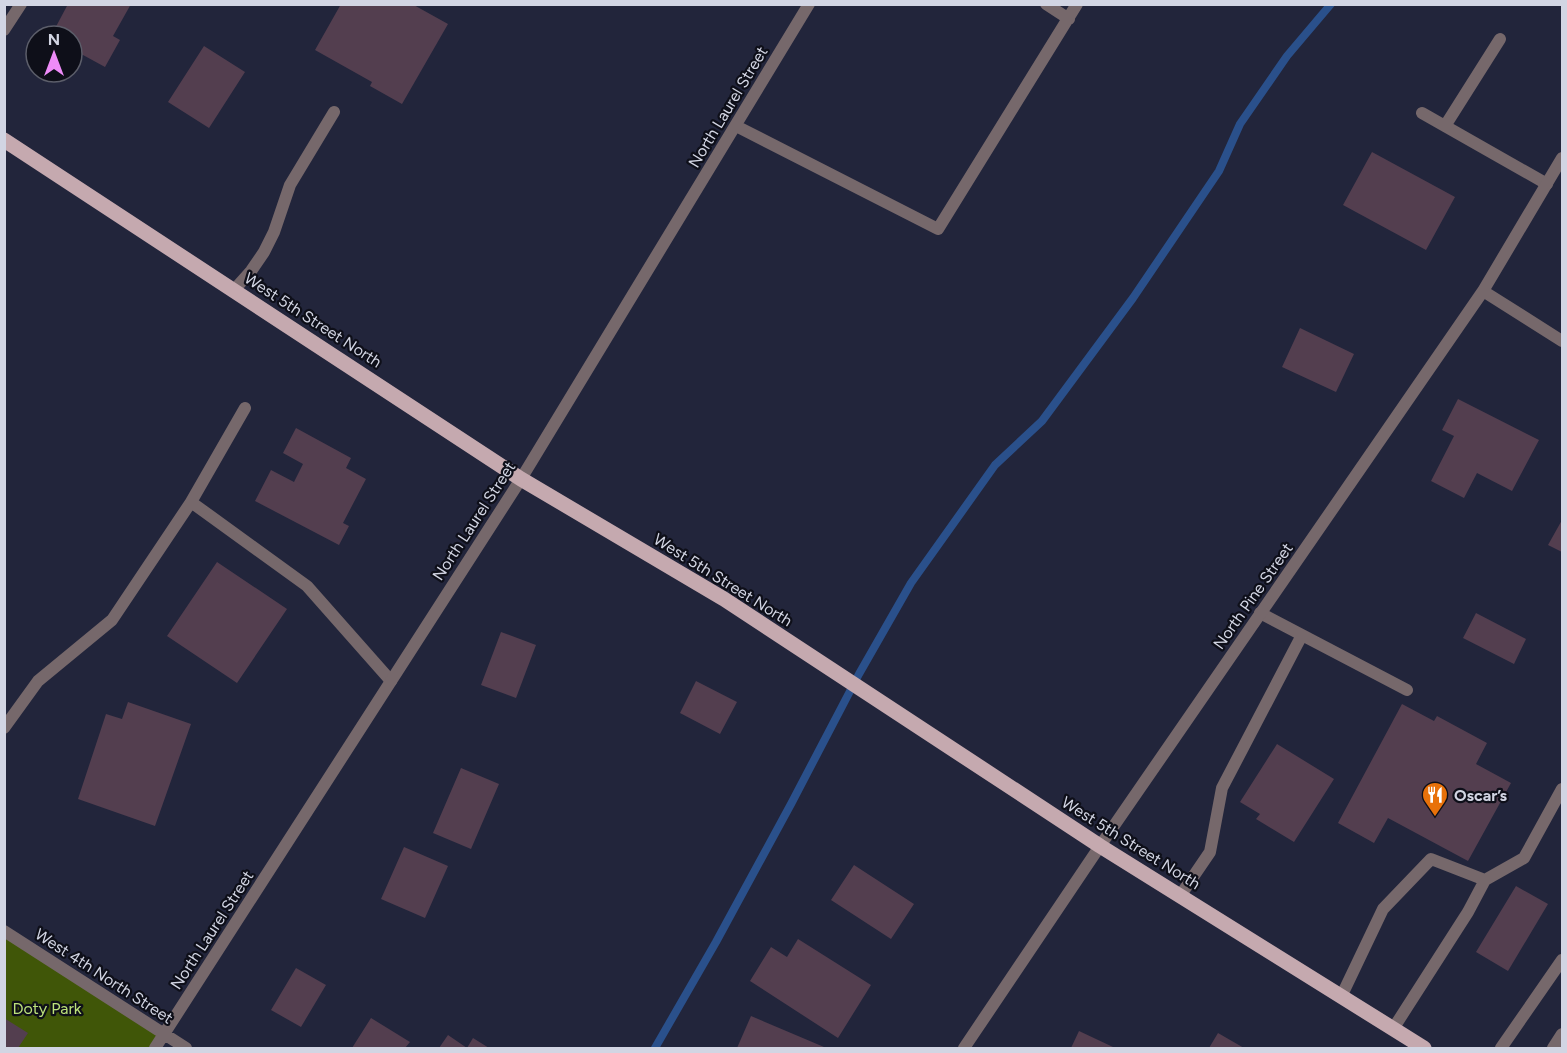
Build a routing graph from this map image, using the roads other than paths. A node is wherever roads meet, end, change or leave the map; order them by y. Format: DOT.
graph roads {
  1 [pos="21,4"];
  2 [pos="809,4"];
  3 [pos="1046,4"];
  4 [pos="1077,4"];
  5 [pos="1069,19"];
  6 [pos="4,30"];
  7 [pos="1500,39"];
  8 [pos="334,112"];
  9 [pos="1422,113"];
  10 [pos="735,126"];
  11 [pos="1445,126"];
  12 [pos="4,140"];
  13 [pos="1563,158"];
  14 [pos="1547,184"];
  15 [pos="234,290"];
  16 [pos="1483,291"];
  17 [pos="1563,341"];
  18 [pos="245,408"];
  19 [pos="521,479"];
  20 [pos="191,502"];
  21 [pos="1260,613"];
  22 [pos="1302,635"];
  23 [pos="391,681"];
  24 [pos="1407,690"];
  25 [pos="4,728"];
  26 [pos="1563,789"];
  27 [pos="1100,846"];
  28 [pos="1485,880"];
  29 [pos="1180,896"];
  30 [pos="4,931"];
  31 [pos="1563,960"];
  32 [pos="1341,997"];
  33 [pos="1393,1029"];
  34 [pos="164,1034"];
  35 [pos="1563,1034"];
  36 [pos="155,1048"];
  37 [pos="186,1048"];
  38 [pos="964,1048"];
  39 [pos="1424,1048"];
  40 [pos="1502,1048"];
  41 [pos="1553,1048"];
  1 -- 6 [label="street"];
  2 -- 10 [label="street, North Laurel Street"];
  3 -- 5 [label="street"];
  4 -- 5 [label="street"];
  5 -- 10 [label="street"];
  7 -- 11 [label="street"];
  8 -- 15 [label="street"];
  9 -- 11 [label="street"];
  10 -- 19 [label="street, North Laurel Street"];
  11 -- 14 [label="street"];
  12 -- 15 [label="main road, West 5th Street North"];
  13 -- 14 [label="street, North Pine Street"];
  14 -- 16 [label="street, North Pine Street"];
  15 -- 19 [label="main road, West 5th Street North"];
  16 -- 17 [label="street"];
  16 -- 21 [label="street, North Pine Street"];
  18 -- 20 [label="street"];
  19 -- 23 [label="street, North Laurel Street"];
  19 -- 27 [label="main road, West 5th Street North"];
  20 -- 23 [label="street"];
  20 -- 25 [label="street"];
  21 -- 22 [label="street"];
  21 -- 27 [label="street, North Pine Street"];
  22 -- 24 [label="street"];
  22 -- 29 [label="street"];
  23 -- 34 [label="street, North Laurel Street"];
  26 -- 28 [label="street"];
  27 -- 29 [label="main road, West 5th Street North"];
  27 -- 38 [label="street, North Pine Street"];
  28 -- 32 [label="street"];
  28 -- 33 [label="street"];
  29 -- 32 [label="main road, West 5th Street North"];
  30 -- 34 [label="street, West 4th North Street"];
  31 -- 40 [label="street"];
  32 -- 33 [label="main road, West 5th Street North"];
  33 -- 39 [label="main road, West 5th Street North"];
  34 -- 36 [label="street, North Laurel Street"];
  34 -- 37 [label="street, West 4th North Street"];
  35 -- 41 [label="street"];
}
